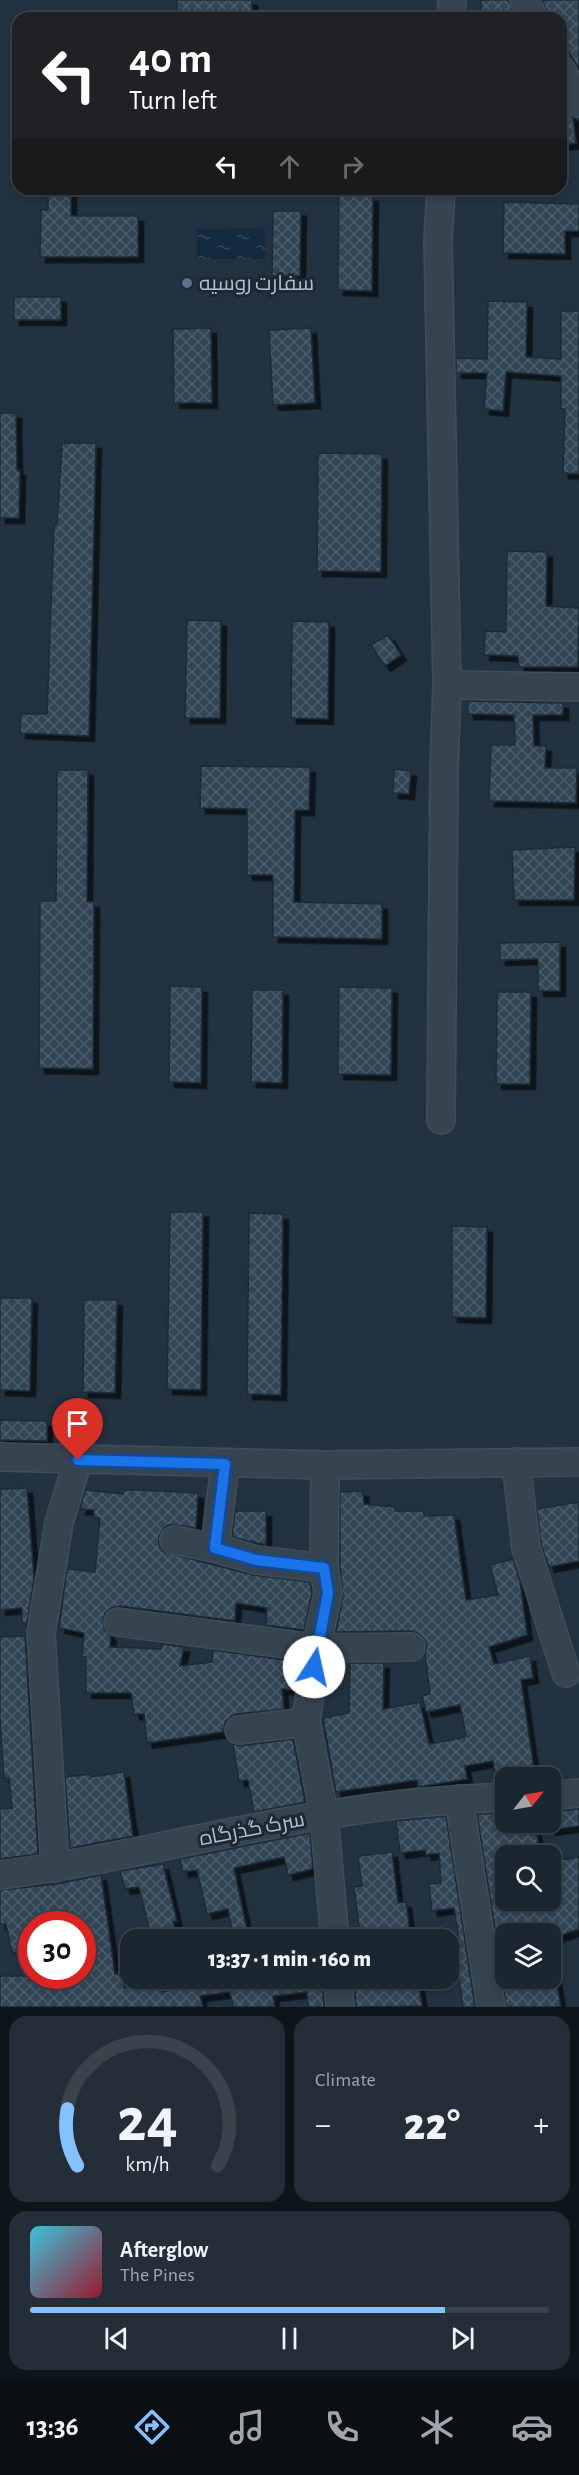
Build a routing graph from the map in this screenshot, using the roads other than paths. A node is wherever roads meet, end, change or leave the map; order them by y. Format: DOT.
graph roads {
  1 [pos="567,81"];
  2 [pos="579,103"];
  3 [pos="441,195"];
  4 [pos="447,686"];
  5 [pos="579,687"];
  6 [pos="441,1120"];
  7 [pos="0,1456"];
  8 [pos="78,1460"];
  9 [pos="516,1462"];
  10 [pos="579,1462"];
  11 [pos="225,1464"];
  12 [pos="325,1465"];
  13 [pos="174,1540"];
  14 [pos="215,1548"];
  15 [pos="324,1568"];
  16 [pos="118,1622"];
  17 [pos="411,1647"];
  18 [pos="316,1648"];
  19 [pos="566,1673"];
  20 [pos="306,1722"];
  21 [pos="239,1730"];
  22 [pos="579,1793"];
  23 [pos="561,1795"];
  24 [pos="495,1797"];
  25 [pos="459,1799"];
  26 [pos="324,1815"];
  27 [pos="55,1868"];
  28 [pos="0,1875"];
  29 [pos="334,1929"];
  30 [pos="339,1989"];
  31 [pos="340,2007"];
  32 [pos="491,2007"];
  1 -- 2 [label="street"];
  3 -- 4 [label="street"];
  4 -- 5 [label="street"];
  4 -- 6 [label="street"];
  7 -- 8 [label="street"];
  8 -- 11 [label="street"];
  8 -- 27 [label="street"];
  9 -- 10 [label="street"];
  9 -- 12 [label="street"];
  9 -- 19 [label="street"];
  11 -- 12 [label="street"];
  11 -- 14 [label="street"];
  12 -- 15 [label="street"];
  13 -- 14 [label="street"];
  14 -- 15 [label="street"];
  15 -- 18 [label="street"];
  16 -- 18 [label="street"];
  17 -- 18 [label="street"];
  18 -- 20 [label="street"];
  20 -- 21 [label="street"];
  20 -- 26 [label="street"];
  22 -- 23 [label="street"];
  24 -- 25 [label="street, سرک گذرگاه"];
  25 -- 26 [label="street, سرک گذرگاه"];
  25 -- 32 [label="street"];
  26 -- 27 [label="street, سرک گذرگاه"];
  26 -- 29 [label="street"];
  27 -- 28 [label="street, سرک گذرگاه"];
  30 -- 31 [label="street"];
}
